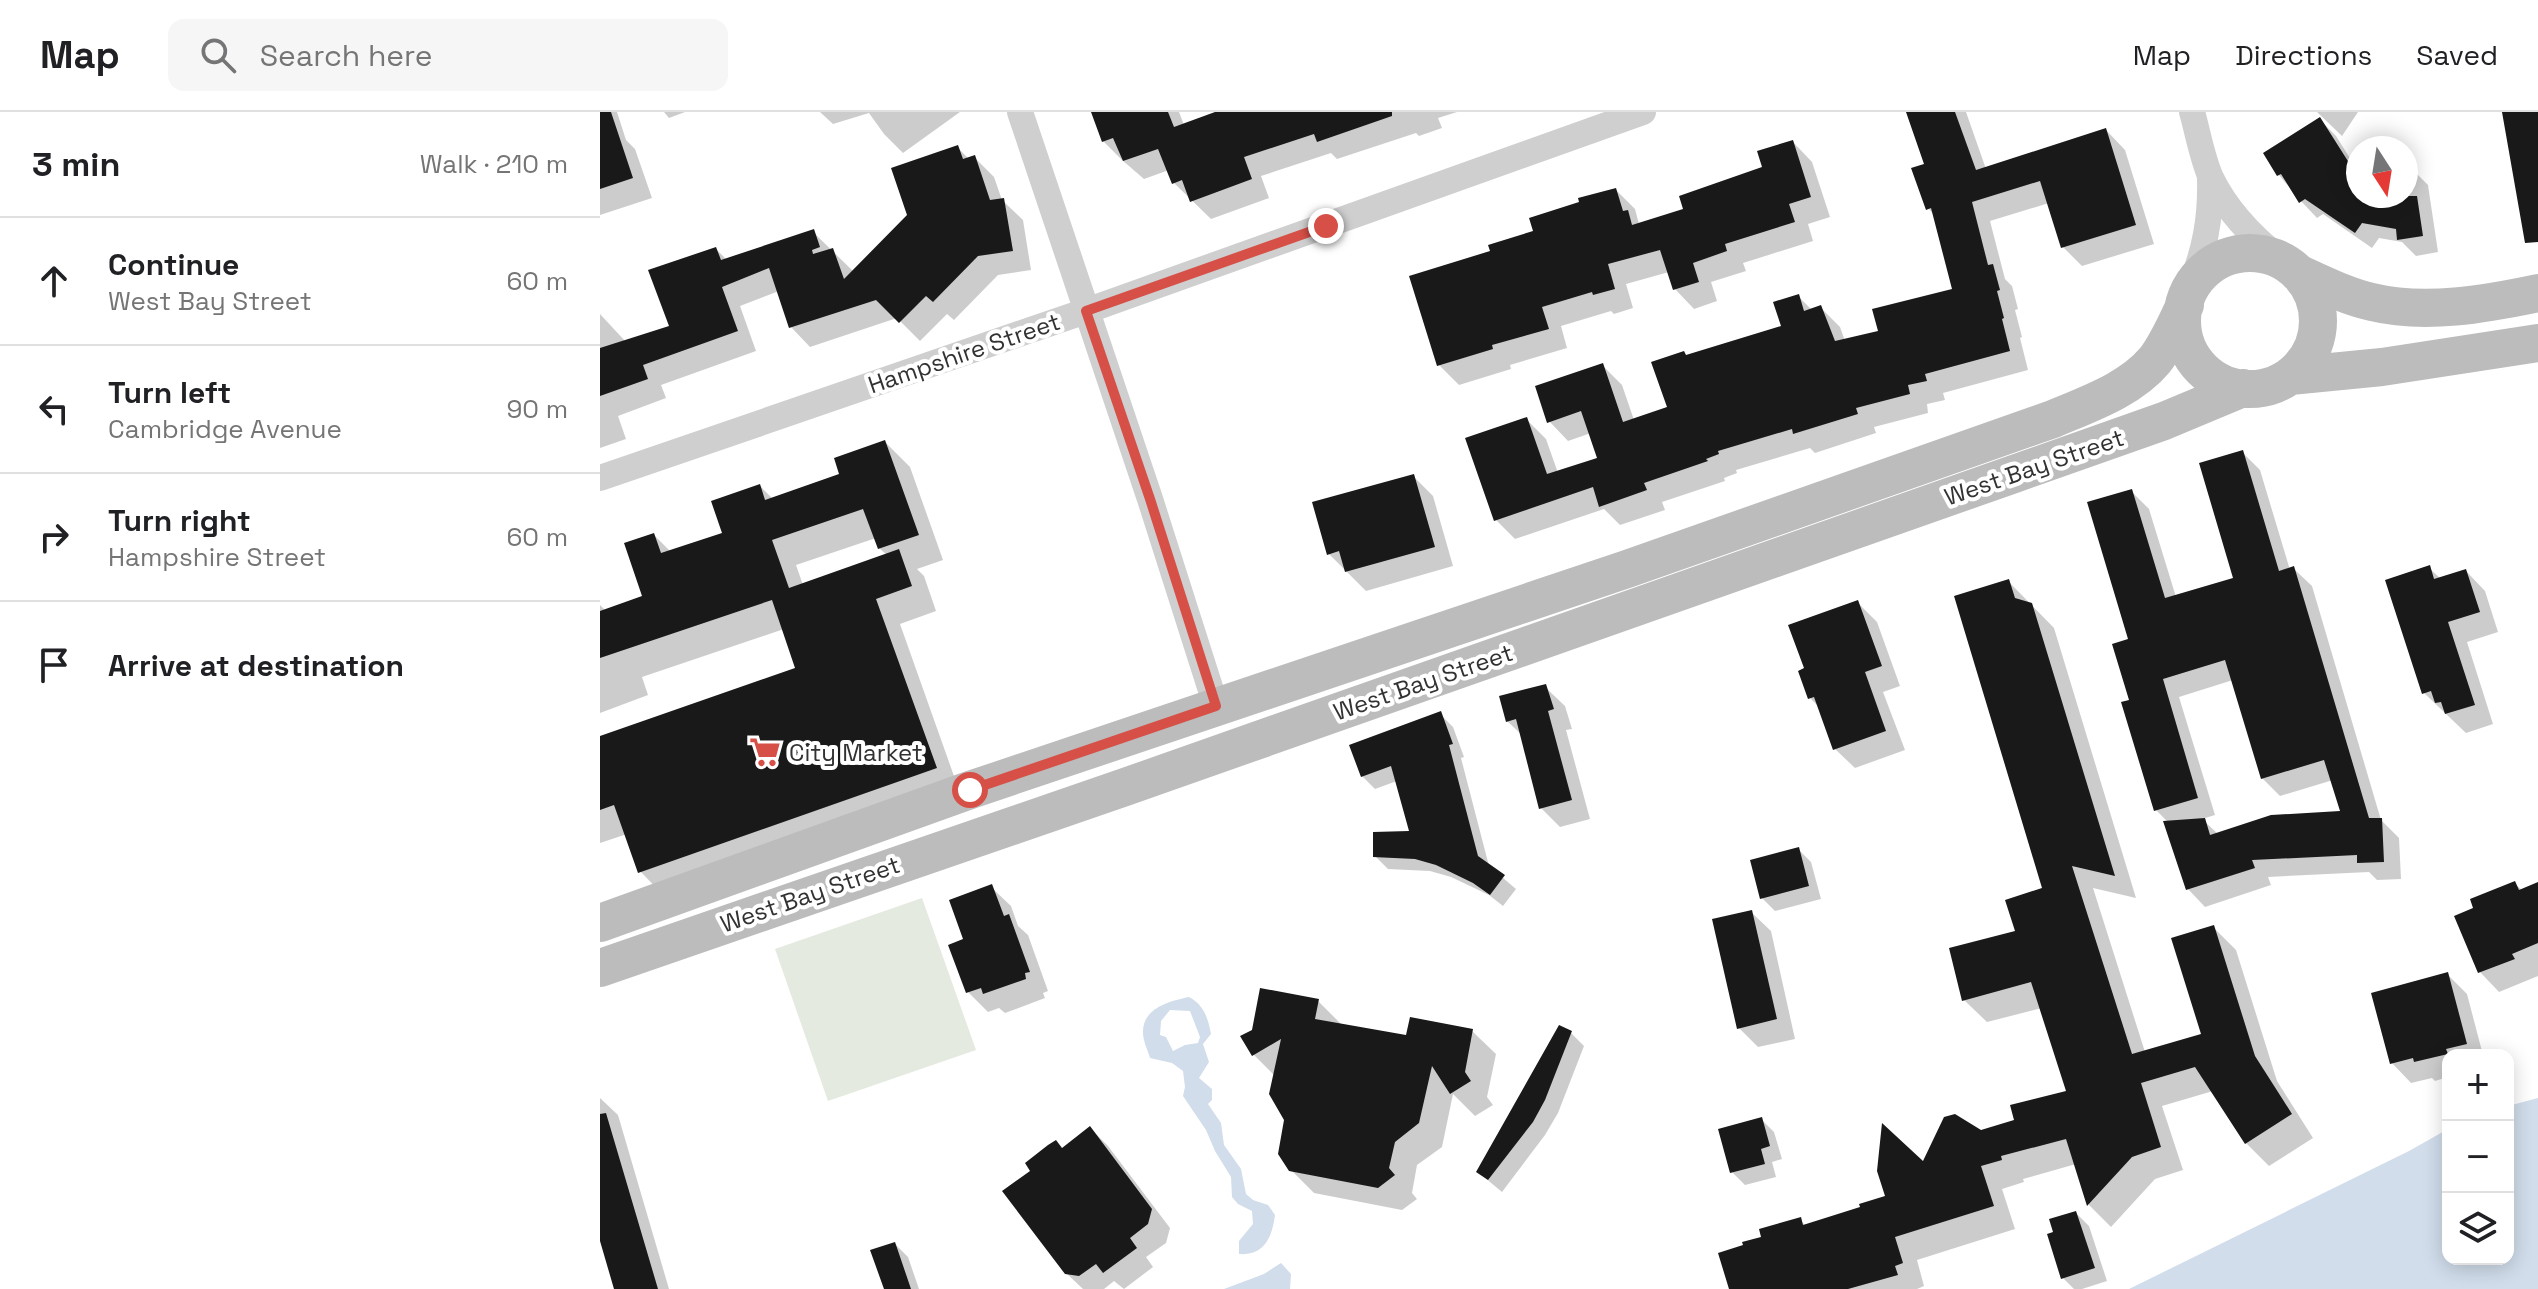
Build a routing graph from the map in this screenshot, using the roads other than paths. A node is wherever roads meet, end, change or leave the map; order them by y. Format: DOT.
graph roads {
  1 [pos="1020,112"];
  2 [pos="1643,112"];
  3 [pos="2192,112"];
  4 [pos="2210,176"];
  5 [pos="2291,268"];
  6 [pos="2538,293"];
  7 [pos="2187,296"];
  8 [pos="1086,311"];
  9 [pos="2538,343"];
  10 [pos="2290,376"];
  11 [pos="2243,388"];
  12 [pos="600,478"];
  13 [pos="1216,706"];
  14 [pos="600,923"];
  15 [pos="600,968"];
  1 -- 8 [label="street"];
  2 -- 8 [label="street, Hampshire Street"];
  3 -- 4 [label="street"];
  4 -- 5 [label="street"];
  4 -- 7 [label="street"];
  5 -- 6 [label="main road"];
  5 -- 7 [label="main road"];
  5 -- 10 [label="main road"];
  7 -- 11 [label="main road"];
  7 -- 13 [label="main road, West Bay Street"];
  8 -- 12 [label="street, Hampshire Street"];
  8 -- 13 [label="street"];
  9 -- 10 [label="main road"];
  10 -- 11 [label="main road"];
  11 -- 15 [label="main road, West Bay Street"];
  13 -- 14 [label="main road, West Bay Street"];
}
